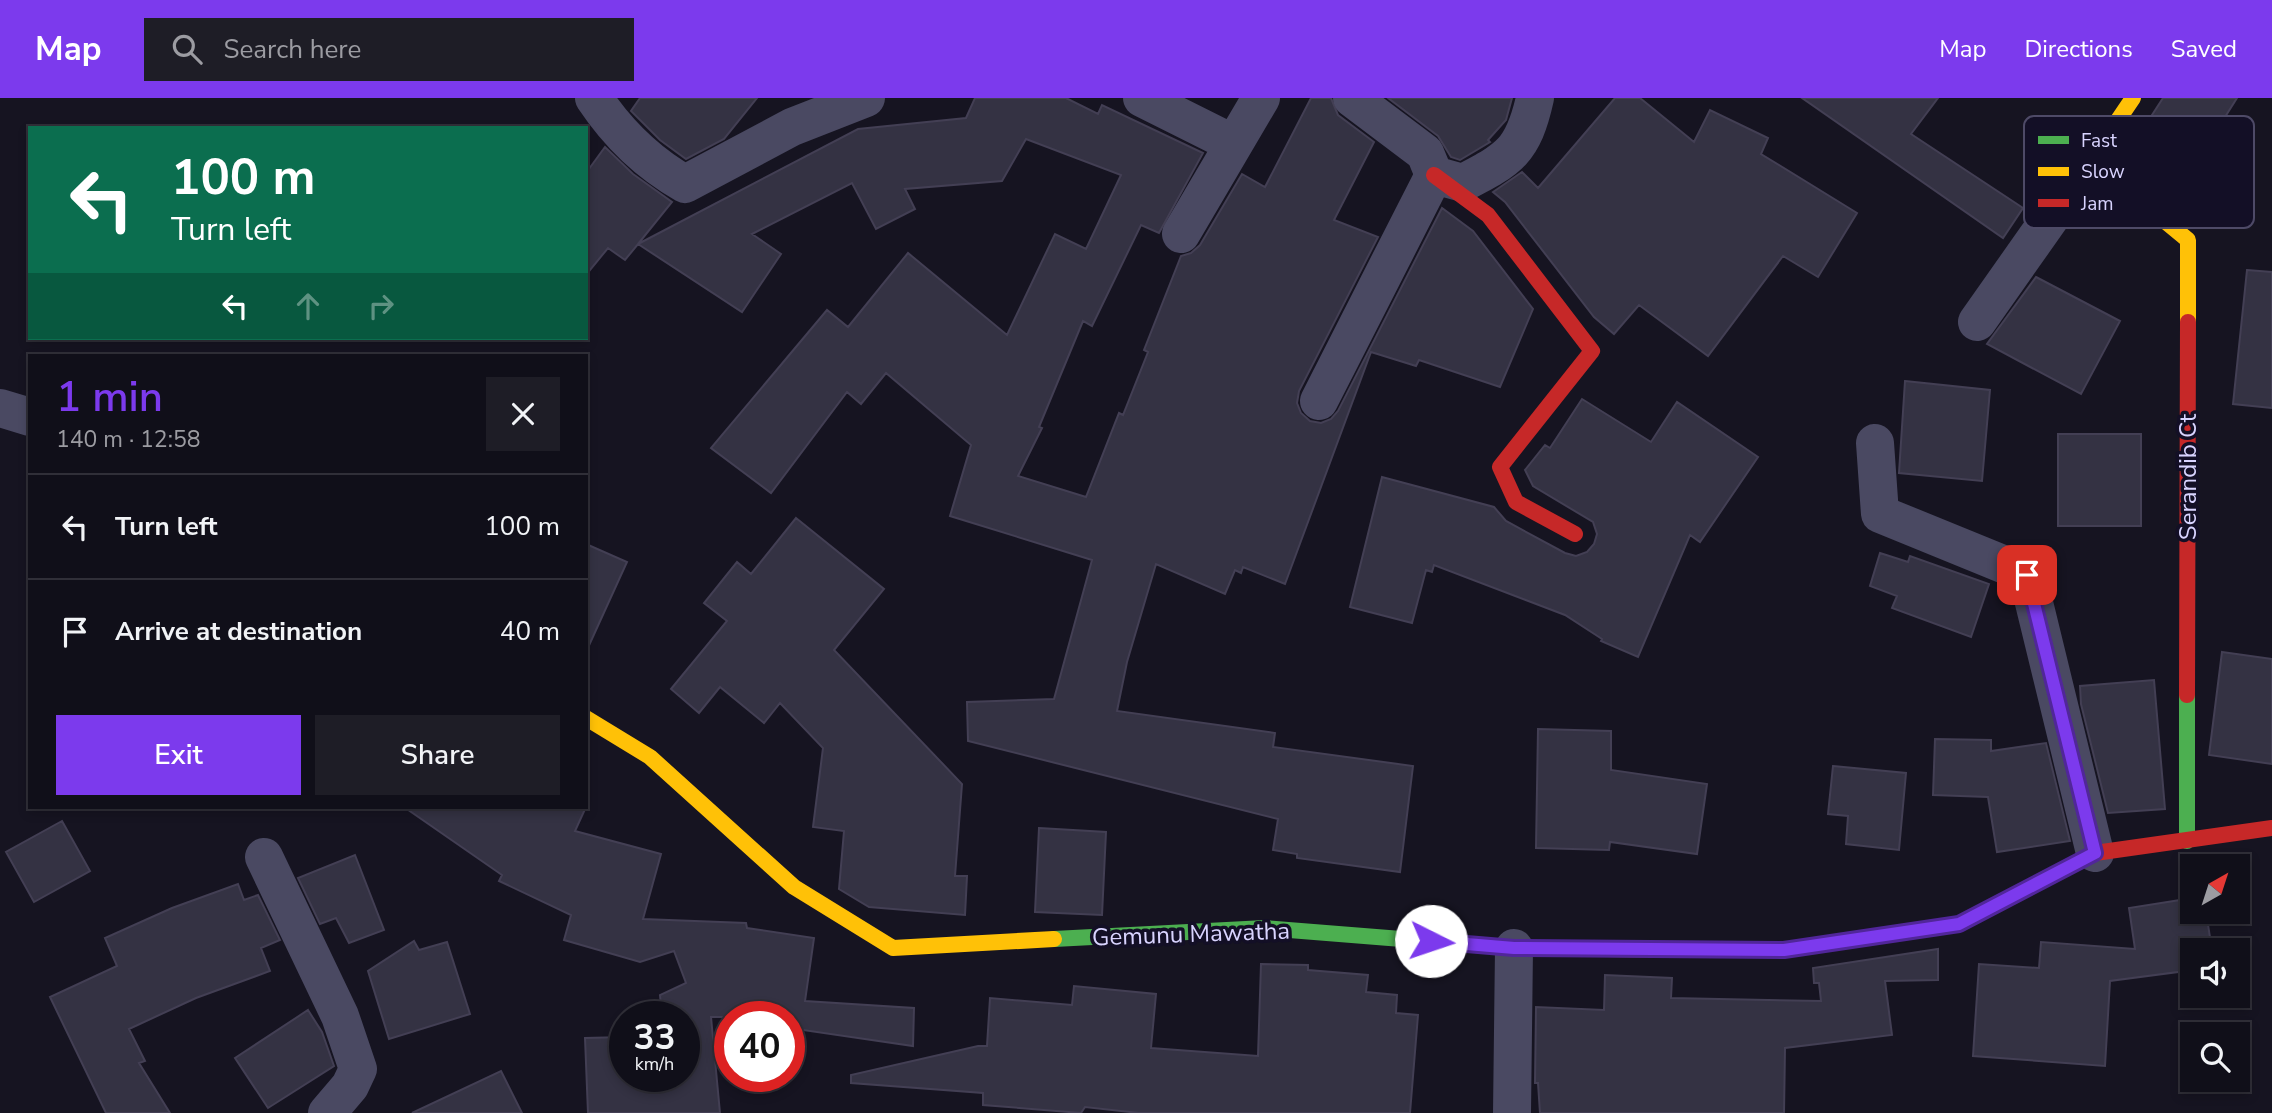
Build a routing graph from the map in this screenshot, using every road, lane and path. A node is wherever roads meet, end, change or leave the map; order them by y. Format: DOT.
graph roads {
  1 [pos="594,98"];
  2 [pos="866,98"];
  3 [pos="1142,98"];
  4 [pos="1261,98"];
  5 [pos="1535,98"];
  6 [pos="2133,98"];
  7 [pos="1365,102"];
  8 [pos="2121,116"];
  9 [pos="1234,144"];
  10 [pos="1434,175"];
  11 [pos="2043,228"];
  12 [pos="2173,228"];
  13 [pos="1181,234"];
  14 [pos="1977,322"];
  15 [pos="1319,401"];
  16 [pos="0,408"];
  17 [pos="28,416"];
  18 [pos="1875,443"];
  19 [pos="1575,534"];
  20 [pos="588,719"];
  21 [pos="2272,828"];
  22 [pos="2187,841"];
  23 [pos="2095,853"];
  24 [pos="264,857"];
  25 [pos="1514,948"];
  26 [pos="327,1113"];
  27 [pos="1512,1113"];
  1 -- 2 [label="street"];
  3 -- 9 [label="street"];
  4 -- 9 [label="street"];
  5 -- 10 [label="street"];
  6 -- 8 [label="street"];
  7 -- 10 [label="street"];
  9 -- 13 [label="street"];
  10 -- 15 [label="street"];
  10 -- 19 [label="street"];
  11 -- 14 [label="street"];
  12 -- 22 [label="street, Serandib Ct"];
  16 -- 17 [label="street"];
  18 -- 23 [label="street"];
  20 -- 25 [label="street, Gemunu Mawatha"];
  21 -- 22 [label="street, Gemunu Mawatha"];
  22 -- 23 [label="street, Gemunu Mawatha"];
  23 -- 25 [label="street, Gemunu Mawatha"];
  24 -- 26 [label="street"];
  25 -- 27 [label="street"];
}
